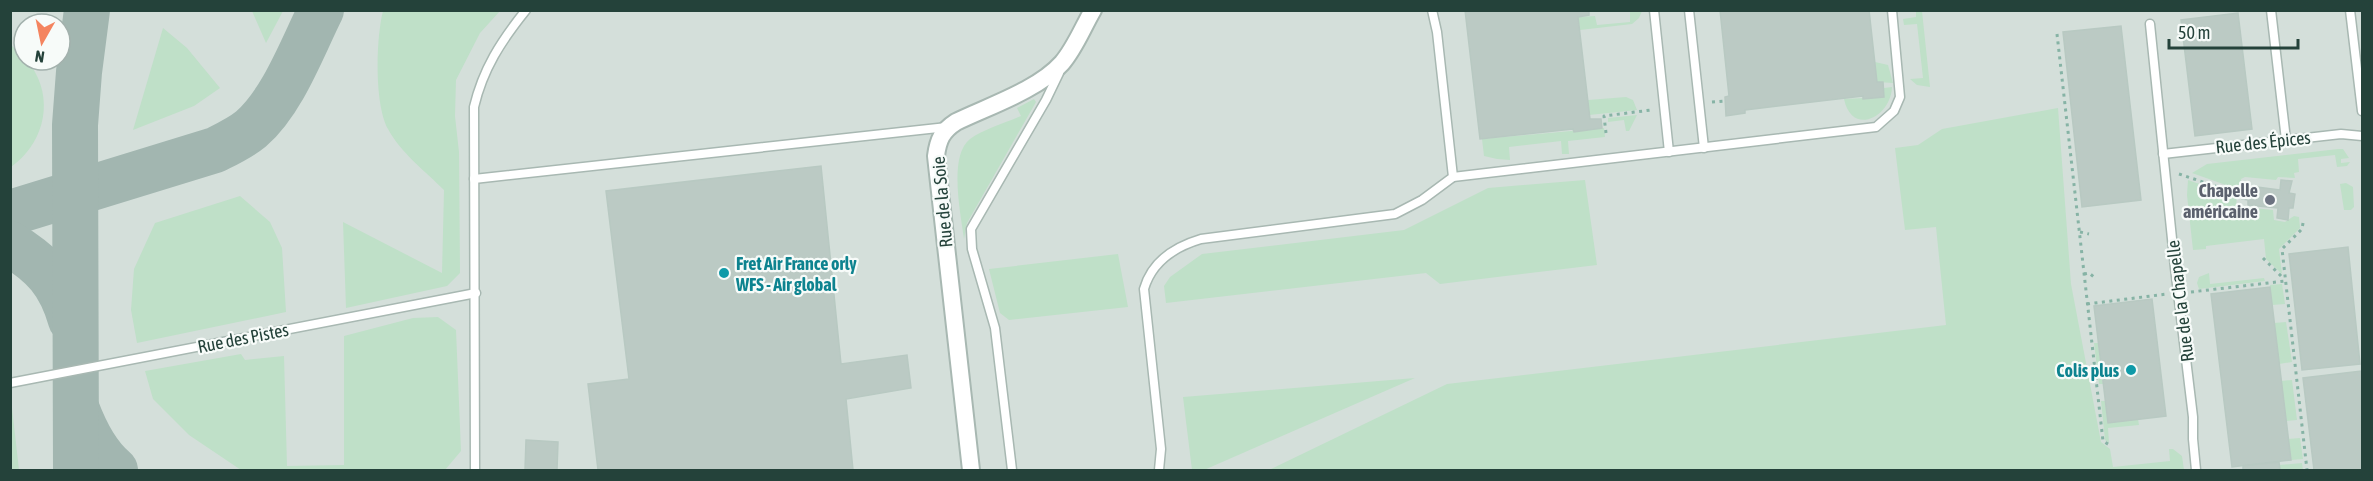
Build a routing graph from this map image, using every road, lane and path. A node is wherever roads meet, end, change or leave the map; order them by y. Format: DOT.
graph roads {
  1 [pos="526,10"];
  2 [pos="1093,10"];
  3 [pos="1432,10"];
  4 [pos="1654,10"];
  5 [pos="1689,10"];
  6 [pos="1892,10"];
  7 [pos="2271,10"];
  8 [pos="2350,10"];
  9 [pos="2150,24"];
  10 [pos="2057,34"];
  11 [pos="1064,61"];
  12 [pos="1725,101"];
  13 [pos="1700,103"];
  14 [pos="1665,108"];
  15 [pos="2362,111"];
  16 [pos="948,127"];
  17 [pos="1606,133"];
  18 [pos="2362,136"];
  19 [pos="2286,140"];
  20 [pos="1704,148"];
  21 [pos="1670,152"];
  22 [pos="2163,154"];
  23 [pos="2165,172"];
  24 [pos="1454,177"];
  25 [pos="474,179"];
  26 [pos="2242,195"];
  27 [pos="2303,223"];
  28 [pos="2079,232"];
  29 [pos="2089,234"];
  30 [pos="2263,258"];
  31 [pos="2084,274"];
  32 [pos="2094,277"];
  33 [pos="2284,279"];
  34 [pos="476,293"];
  35 [pos="10,383"];
  36 [pos="2111,446"];
  37 [pos="475,471"];
  38 [pos="971,471"];
  39 [pos="1012,471"];
  40 [pos="1159,471"];
  41 [pos="2196,471"];
  42 [pos="2307,471"];
  1 -- 25 [label="lane"];
  2 -- 11 [label="street"];
  3 -- 24 [label="lane"];
  4 -- 14 [label="lane"];
  5 -- 13 [label="lane"];
  6 -- 20 [label="lane"];
  7 -- 19 [label="lane"];
  8 -- 15 [label="lane"];
  9 -- 22 [label="lane, Rue de la Chapelle"];
  10 -- 28 [label="path"];
  11 -- 16 [label="street"];
  11 -- 39 [label="lane"];
  12 -- 13 [label="path"];
  13 -- 20 [label="lane"];
  14 -- 17 [label="path"];
  14 -- 21 [label="lane"];
  16 -- 25 [label="lane"];
  16 -- 38 [label="street, Rue de la Soie"];
  18 -- 19 [label="lane, Rue des Épices"];
  19 -- 22 [label="lane, Rue des Épices"];
  20 -- 21 [label="lane"];
  21 -- 24 [label="lane"];
  22 -- 23 [label="lane, Rue de la Chapelle"];
  23 -- 26 [label="path"];
  23 -- 41 [label="lane, Rue de la Chapelle"];
  24 -- 40 [label="lane"];
  25 -- 34 [label="lane"];
  27 -- 33 [label="path"];
  28 -- 29 [label="path"];
  28 -- 31 [label="path"];
  30 -- 33 [label="path"];
  31 -- 32 [label="path"];
  31 -- 36 [label="path"];
  33 -- 42 [label="path"];
  34 -- 35 [label="lane, Rue des Pistes"];
  34 -- 37 [label="lane"];
}
